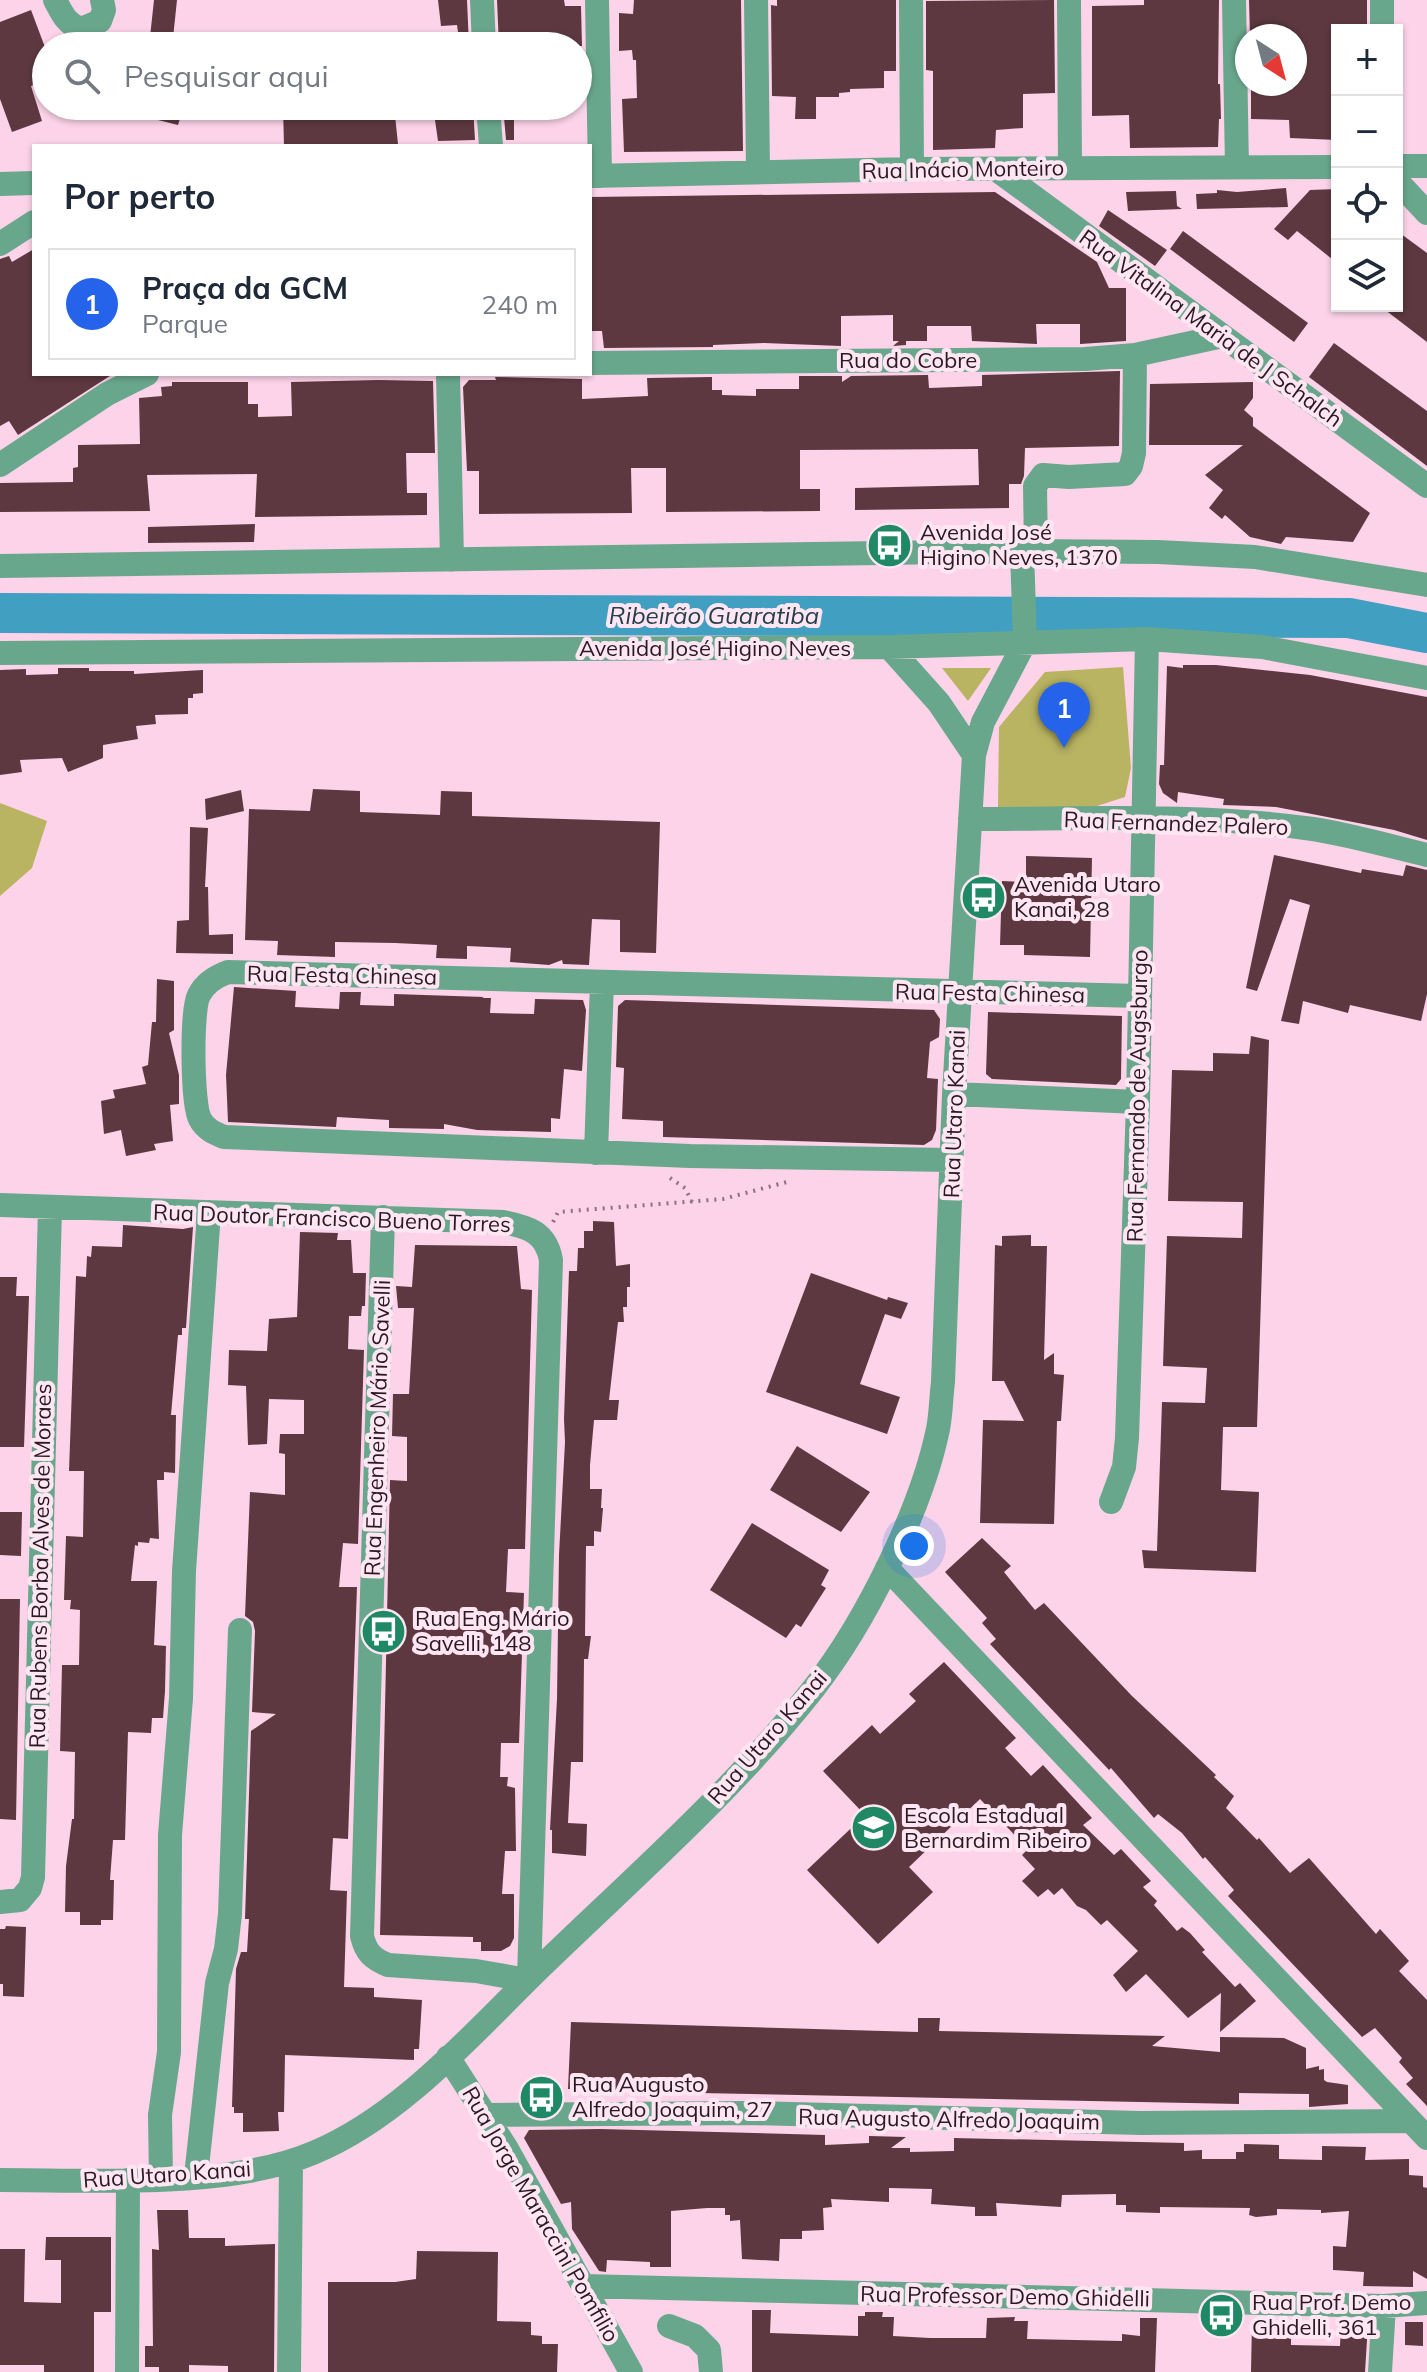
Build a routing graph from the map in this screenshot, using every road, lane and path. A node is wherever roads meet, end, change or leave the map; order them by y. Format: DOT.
graph roads {
  1 [pos="55,0"];
  2 [pos="102,0"];
  3 [pos="482,0"];
  4 [pos="597,0"];
  5 [pos="756,0"];
  6 [pos="911,0"];
  7 [pos="1069,0"];
  8 [pos="1234,0"];
  9 [pos="1382,0"];
  10 [pos="1382,24"];
  11 [pos="483,32"];
  12 [pos="489,120"];
  13 [pos="491,144"];
  14 [pos="1403,166"];
  15 [pos="1427,166"];
  16 [pos="1237,167"];
  17 [pos="1331,167"];
  18 [pos="1070,168"];
  19 [pos="912,169"];
  20 [pos="997,170"];
  21 [pos="758,171"];
  22 [pos="595,176"];
  23 [pos="32,183"];
  24 [pos="0,184"];
  25 [pos="1403,187"];
  26 [pos="1427,213"];
  27 [pos="32,223"];
  28 [pos="0,244"];
  29 [pos="1223,336"];
  30 [pos="1135,355"];
  31 [pos="592,363"];
  32 [pos="143,376"];
  33 [pos="448,376"];
  34 [pos="0,465"];
  35 [pos="1427,486"];
  36 [pos="1027,559"];
  37 [pos="452,560"];
  38 [pos="0,566"];
  39 [pos="1427,585"];
  40 [pos="1025,630"];
  41 [pos="1147,639"];
  42 [pos="889,647"];
  43 [pos="0,653"];
  44 [pos="1427,678"];
  45 [pos="974,755"];
  46 [pos="1144,817"];
  47 [pos="970,819"];
  48 [pos="1427,855"];
  49 [pos="602,982"];
  50 [pos="960,992"];
  51 [pos="1139,996"];
  52 [pos="954,1094"];
  53 [pos="1138,1102"];
  54 [pos="596,1153"];
  55 [pos="808,1157"];
  56 [pos="952,1160"];
  57 [pos="0,1205"];
  58 [pos="50,1207"];
  59 [pos="209,1212"];
  60 [pos="383,1217"];
  61 [pos="544,1239"];
  62 [pos="1111,1502"];
  63 [pos="887,1568"];
  64 [pos="240,1630"];
  65 [pos="0,1902"];
  66 [pos="528,1979"];
  67 [pos="448,2057"];
  68 [pos="487,2115"];
  69 [pos="1419,2130"];
  70 [pos="291,2162"];
  71 [pos="196,2176"];
  72 [pos="161,2179"];
  73 [pos="0,2180"];
  74 [pos="128,2180"];
  75 [pos="584,2286"];
  76 [pos="1427,2303"];
  77 [pos="1384,2306"];
  78 [pos="669,2326"];
  79 [pos="127,2372"];
  80 [pos="289,2372"];
  81 [pos="631,2372"];
  82 [pos="711,2372"];
  83 [pos="1380,2372"];
  1 -- 2 [label="street"];
  3 -- 11 [label="street"];
  4 -- 22 [label="street"];
  5 -- 21 [label="street"];
  6 -- 19 [label="street"];
  7 -- 18 [label="street"];
  8 -- 16 [label="street"];
  9 -- 10 [label="street"];
  12 -- 13 [label="street"];
  14 -- 15 [label="street"];
  16 -- 17 [label="street, Rua Inácio Monteiro"];
  16 -- 18 [label="street, Rua Inácio Monteiro"];
  18 -- 20 [label="street, Rua Inácio Monteiro"];
  19 -- 20 [label="street, Rua Inácio Monteiro"];
  19 -- 21 [label="street, Rua Inácio Monteiro"];
  20 -- 29 [label="street, Rua Vitalina Maria de J Schalch"];
  21 -- 22 [label="street, Rua Inácio Monteiro"];
  23 -- 24 [label="street"];
  25 -- 26 [label="street"];
  27 -- 28 [label="street"];
  29 -- 30 [label="street, Rua do Cobre"];
  29 -- 35 [label="street, Rua Vitalina Maria de J Schalch"];
  30 -- 31 [label="street, Rua do Cobre"];
  30 -- 36 [label="street"];
  32 -- 34 [label="street"];
  33 -- 37 [label="street"];
  36 -- 37 [label="street"];
  36 -- 39 [label="street"];
  36 -- 40 [label="street"];
  37 -- 38 [label="street"];
  40 -- 41 [label="street, Avenida José Higino Neves"];
  40 -- 42 [label="street, Avenida José Higino Neves"];
  40 -- 45 [label="street, Rua Utaro Kanai"];
  41 -- 44 [label="street, Avenida José Higino Neves"];
  41 -- 46 [label="street, Rua Fernando de Augsburgo"];
  42 -- 43 [label="street, Avenida José Higino Neves"];
  42 -- 45 [label="street"];
  45 -- 47 [label="street, Rua Utaro Kanai"];
  46 -- 47 [label="street, Rua Fernandez Palero"];
  46 -- 48 [label="street, Rua Fernandez Palero"];
  46 -- 51 [label="street, Rua Fernando de Augsburgo"];
  47 -- 50 [label="street, Rua Utaro Kanai"];
  49 -- 50 [label="street, Rua Festa Chinesa"];
  49 -- 54 [label="street"];
  49 -- 54 [label="street, Rua Festa Chinesa"];
  50 -- 51 [label="street, Rua Festa Chinesa"];
  50 -- 52 [label="street, Rua Utaro Kanai"];
  51 -- 53 [label="street, Rua Fernando de Augsburgo"];
  52 -- 53 [label="street"];
  52 -- 56 [label="street, Rua Utaro Kanai"];
  53 -- 62 [label="street, Rua Fernando de Augsburgo"];
  54 -- 55 [label="street, Rua Festa Chinesa"];
  55 -- 56 [label="street, Rua Festa Chinesa"];
  55 -- 61 [label="path"];
  56 -- 63 [label="street, Rua Utaro Kanai"];
  57 -- 58 [label="street, Rua Doutor Francisco Bueno Torres"];
  58 -- 59 [label="street, Rua Doutor Francisco Bueno Torres"];
  58 -- 65 [label="street, Rua Rubens Borba Alves de Moraes"];
  59 -- 60 [label="street, Rua Doutor Francisco Bueno Torres"];
  59 -- 72 [label="street"];
  60 -- 61 [label="street, Rua Doutor Francisco Bueno Torres"];
  60 -- 66 [label="street, Rua Engenheiro Mário Savelli"];
  61 -- 66 [label="street"];
  63 -- 66 [label="street, Rua Utaro Kanai"];
  63 -- 69 [label="street"];
  64 -- 71 [label="street"];
  66 -- 67 [label="street, Rua Utaro Kanai"];
  67 -- 68 [label="street, Rua Jorge Maraccini Pomfilio"];
  67 -- 70 [label="street, Rua Utaro Kanai"];
  68 -- 69 [label="street, Rua Augusto Alfredo Joaquim"];
  68 -- 75 [label="street, Rua Jorge Maraccini Pomfilio"];
  70 -- 71 [label="street, Rua Utaro Kanai"];
  70 -- 80 [label="street"];
  71 -- 72 [label="street, Rua Utaro Kanai"];
  72 -- 74 [label="street, Rua Utaro Kanai"];
  73 -- 74 [label="street, Rua Utaro Kanai"];
  74 -- 79 [label="street"];
  75 -- 77 [label="street, Rua Professor Demo Ghidelli"];
  75 -- 81 [label="street, Rua Jorge Maraccini Pomfilio"];
  76 -- 77 [label="street, Rua Professor Demo Ghidelli"];
  77 -- 83 [label="street"];
  78 -- 82 [label="street"];
}
